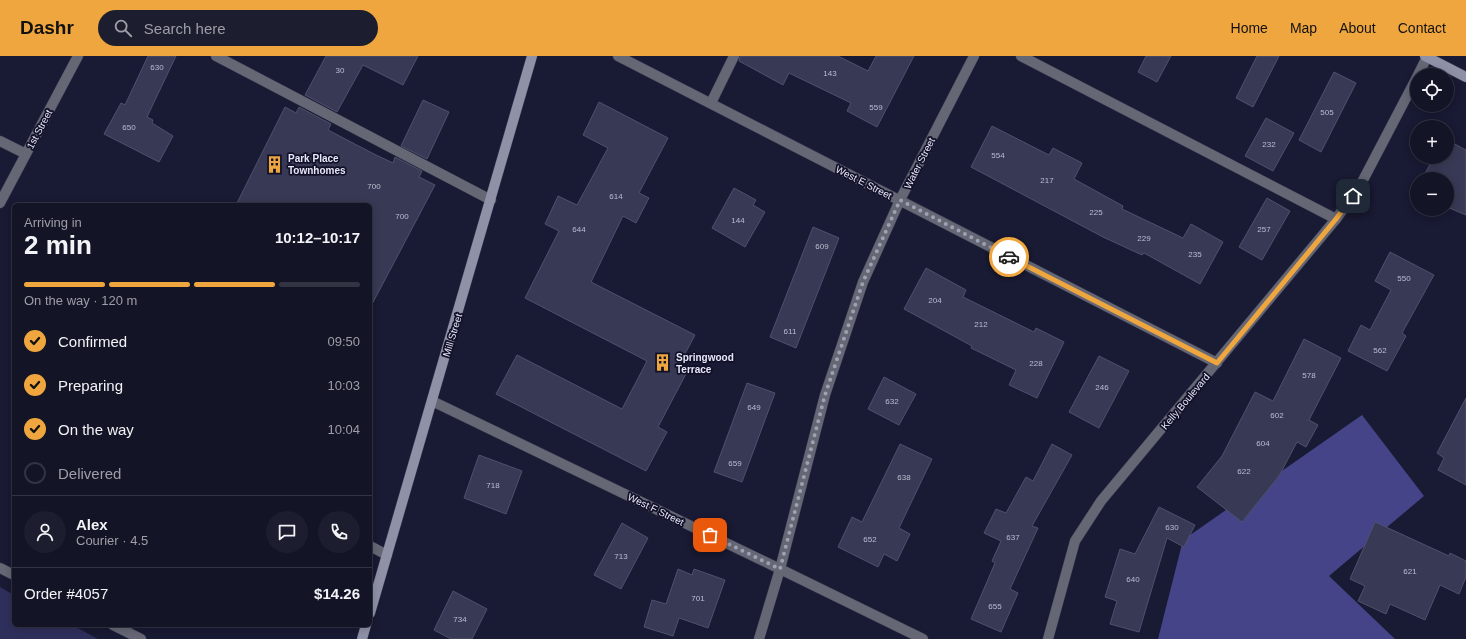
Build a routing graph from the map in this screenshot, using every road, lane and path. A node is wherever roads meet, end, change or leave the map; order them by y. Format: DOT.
graph roads {
  1 [pos="78,56"];
  2 [pos="216,56"];
  3 [pos="532,56"];
  4 [pos="618,56"];
  5 [pos="734,56"];
  6 [pos="974,56"];
  7 [pos="1021,56"];
  8 [pos="1426,57"];
  9 [pos="1421,68"];
  10 [pos="1466,77"];
  11 [pos="1410,90"];
  12 [pos="711,103"];
  13 [pos="0,140"];
  14 [pos="26,154"];
  15 [pos="492,200"];
  16 [pos="900,200"];
  17 [pos="0,203"];
  18 [pos="1336,219"];
  19 [pos="1217,363"];
  20 [pos="432,402"];
  21 [pos="372,547"];
  22 [pos="387,555"];
  23 [pos="0,568"];
  24 [pos="780,569"];
  25 [pos="12,574"];
  26 [pos="372,606"];
  27 [pos="117,627"];
  28 [pos="365,627"];
  29 [pos="141,639"];
  30 [pos="362,639"];
  31 [pos="759,639"];
  32 [pos="923,639"];
  33 [pos="1048,639"];
  1 -- 14 [label="street, 1st Street"];
  2 -- 15 [label="street"];
  3 -- 15 [label="street, Mill Street"];
  4 -- 12 [label="street, West E Street"];
  5 -- 12 [label="street"];
  6 -- 16 [label="street, Water Street"];
  7 -- 18 [label="street"];
  8 -- 9 [label="street, Kelly Boulevard"];
  8 -- 10 [label="street"];
  11 -- 18 [label="street, Kelly Boulevard"];
  12 -- 16 [label="street, West E Street"];
  13 -- 14 [label="street"];
  14 -- 17 [label="street, 1st Street"];
  15 -- 20 [label="street, Mill Street"];
  16 -- 19 [label="street, West E Street"];
  16 -- 24 [label="street, Water Street"];
  18 -- 19 [label="street, Kelly Boulevard"];
  19 -- 33 [label="street, Kelly Boulevard"];
  20 -- 22 [label="street, Mill Street"];
  20 -- 24 [label="street, West F Street"];
  21 -- 22 [label="street"];
  22 -- 26 [label="street, Mill Street"];
  23 -- 25 [label="street"];
  24 -- 31 [label="street, Water Street"];
  24 -- 32 [label="street, West F Street"];
  27 -- 29 [label="street"];
  28 -- 30 [label="street"];
}
